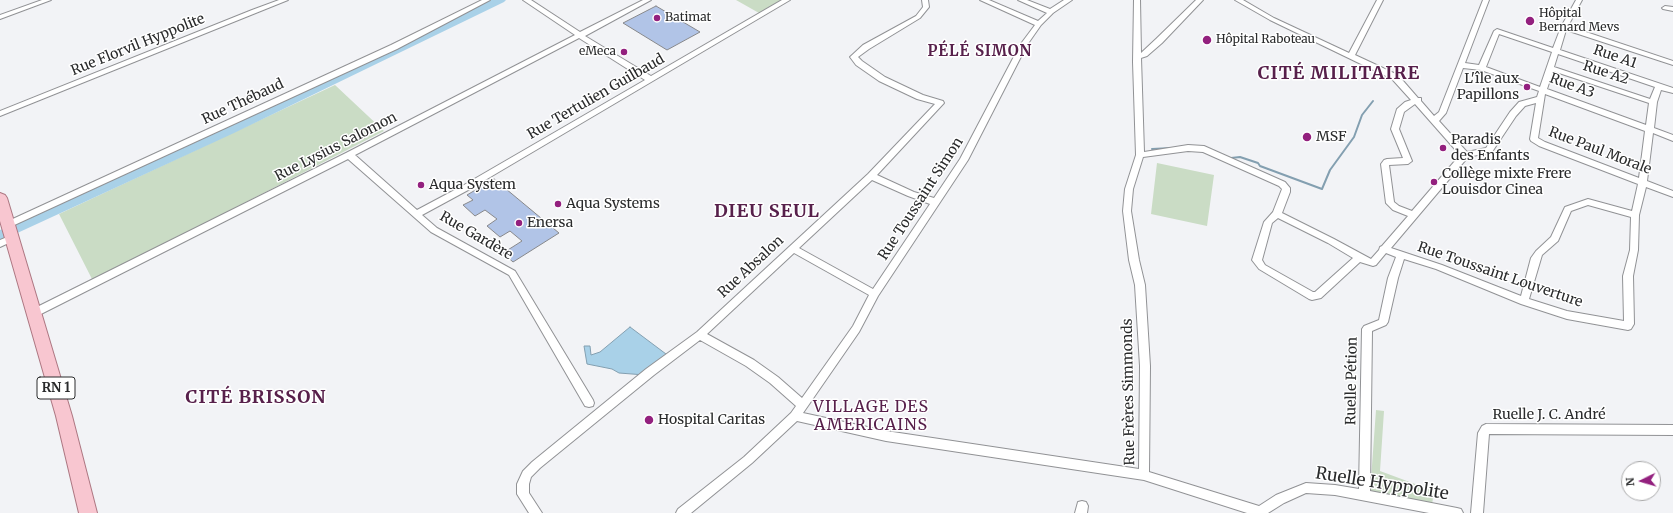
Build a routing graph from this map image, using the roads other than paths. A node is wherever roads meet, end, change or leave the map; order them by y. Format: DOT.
graph roads {
  1 [pos="48,0"];
  2 [pos="285,0"];
  3 [pos="487,0"];
  4 [pos="526,0"];
  5 [pos="648,0"];
  6 [pos="787,0"];
  7 [pos="925,0"];
  8 [pos="983,0"];
  9 [pos="1021,0"];
  10 [pos="1069,0"];
  11 [pos="1137,0"];
  12 [pos="1200,0"];
  13 [pos="1238,0"];
  14 [pos="1380,0"];
  15 [pos="1486,0"];
  16 [pos="1579,0"];
  17 [pos="1665,8"];
  18 [pos="1673,10"];
  19 [pos="1051,12"];
  20 [pos="0,17"];
  21 [pos="1039,24"];
  22 [pos="1564,27"];
  23 [pos="579,35"];
  24 [pos="1555,50"];
  25 [pos="1351,56"];
  26 [pos="1137,57"];
  27 [pos="1673,63"];
  28 [pos="1460,64"];
  29 [pos="1482,68"];
  30 [pos="1550,68"];
  31 [pos="651,80"];
  32 [pos="1659,86"];
  33 [pos="1542,90"];
  34 [pos="1673,91"];
  35 [pos="1540,99"];
  36 [pos="1418,100"];
  37 [pos="1653,102"];
  38 [pos="0,114"];
  39 [pos="1435,120"];
  40 [pos="1650,128"];
  41 [pos="1673,138"];
  42 [pos="1140,154"];
  43 [pos="349,155"];
  44 [pos="1465,155"];
  45 [pos="871,176"];
  46 [pos="1642,181"];
  47 [pos="1673,194"];
  48 [pos="0,198"];
  49 [pos="935,202"];
  50 [pos="417,214"];
  51 [pos="1277,214"];
  52 [pos="1635,214"];
  53 [pos="1413,215"];
  54 [pos="7,235"];
  55 [pos="792,248"];
  56 [pos="1383,249"];
  57 [pos="1401,256"];
  58 [pos="1359,258"];
  59 [pos="874,294"];
  60 [pos="1524,300"];
  61 [pos="34,313"];
  62 [pos="700,335"];
  63 [pos="589,403"];
  64 [pos="803,405"];
  65 [pos="795,416"];
  66 [pos="1673,430"];
  67 [pos="1144,475"];
  68 [pos="1364,496"];
  69 [pos="1260,512"];
  70 [pos="88,513"];
  71 [pos="536,513"];
  72 [pos="682,513"];
  73 [pos="1457,513"];
  74 [pos="1477,513"];
  1 -- 20 [label="street"];
  2 -- 38 [label="street, Rue Florvil Hyppolite"];
  3 -- 54 [label="street, Rue Thébaud"];
  4 -- 23 [label="street"];
  5 -- 23 [label="street, Rue Lysius Salomon"];
  6 -- 31 [label="street, Rue Tertulien Guilbaud"];
  7 -- 45 [label="street, Rue Absalon"];
  8 -- 21 [label="street"];
  9 -- 19 [label="street"];
  10 -- 19 [label="street, Rue Toussaint Simon"];
  11 -- 26 [label="street, Rue Frères Simmonds"];
  12 -- 26 [label="street"];
  13 -- 25 [label="street"];
  14 -- 25 [label="street"];
  15 -- 28 [label="street"];
  16 -- 22 [label="street"];
  17 -- 18 [label="street"];
  19 -- 21 [label="street, Rue Toussaint Simon"];
  21 -- 49 [label="street, Rue Toussaint Simon"];
  22 -- 24 [label="street"];
  22 -- 27 [label="street"];
  23 -- 31 [label="street"];
  23 -- 43 [label="street, Rue Lysius Salomon"];
  24 -- 29 [label="street, Rue A1"];
  24 -- 30 [label="street"];
  24 -- 32 [label="street, Rue A1"];
  25 -- 36 [label="street"];
  26 -- 42 [label="street, Rue Frères Simmonds"];
  28 -- 29 [label="street, Rue A3"];
  28 -- 39 [label="street"];
  29 -- 33 [label="street, Rue A3"];
  30 -- 33 [label="street"];
  30 -- 37 [label="street, Rue A2"];
  31 -- 50 [label="street, Rue Tertulien Guilbaud"];
  32 -- 34 [label="street, Rue A1"];
  32 -- 37 [label="street, Rue Toussaint Louverture"];
  33 -- 35 [label="street"];
  33 -- 40 [label="street, Rue A3"];
  35 -- 44 [label="street"];
  35 -- 46 [label="street, Rue Paul Morale"];
  36 -- 39 [label="street"];
  36 -- 53 [label="street"];
  37 -- 40 [label="street, Rue Toussaint Louverture"];
  39 -- 44 [label="street"];
  40 -- 41 [label="street, Rue A3"];
  40 -- 46 [label="street, Rue Toussaint Louverture"];
  42 -- 51 [label="street"];
  42 -- 67 [label="street, Rue Frères Simmonds"];
  43 -- 50 [label="street, Rue Gardère"];
  43 -- 61 [label="street, Rue Lysius Salomon"];
  44 -- 53 [label="street"];
  45 -- 49 [label="street"];
  45 -- 55 [label="street, Rue Absalon"];
  46 -- 47 [label="street, Rue Paul Morale"];
  46 -- 52 [label="street, Rue Toussaint Louverture"];
  48 -- 54 [label="main road, RN 1"];
  49 -- 59 [label="street, Rue Toussaint Simon"];
  50 -- 63 [label="street, Rue Gardère"];
  51 -- 58 [label="street"];
  51 -- 58 [label="street"];
  52 -- 60 [label="street"];
  52 -- 60 [label="street, Rue Toussaint Louverture"];
  53 -- 56 [label="street"];
  54 -- 61 [label="main road, RN 1"];
  55 -- 59 [label="street"];
  55 -- 62 [label="street, Rue Absalon"];
  56 -- 57 [label="street, Rue Toussaint Louverture"];
  56 -- 58 [label="street"];
  57 -- 60 [label="street, Rue Toussaint Louverture"];
  57 -- 68 [label="street, Ruelle Pétion"];
  59 -- 64 [label="street, Rue Toussaint Simon"];
  61 -- 70 [label="main road, RN 1"];
  62 -- 64 [label="street"];
  62 -- 71 [label="street, Rue Absalon"];
  64 -- 65 [label="street, Rue Toussaint Simon"];
  65 -- 67 [label="street"];
  65 -- 72 [label="street, Rue Toussaint Simon"];
  66 -- 74 [label="street, Ruelle J. C. André"];
  67 -- 69 [label="street"];
  68 -- 69 [label="street, Ruelle Hyppolite"];
  68 -- 73 [label="street, Ruelle Hyppolite"];
}
